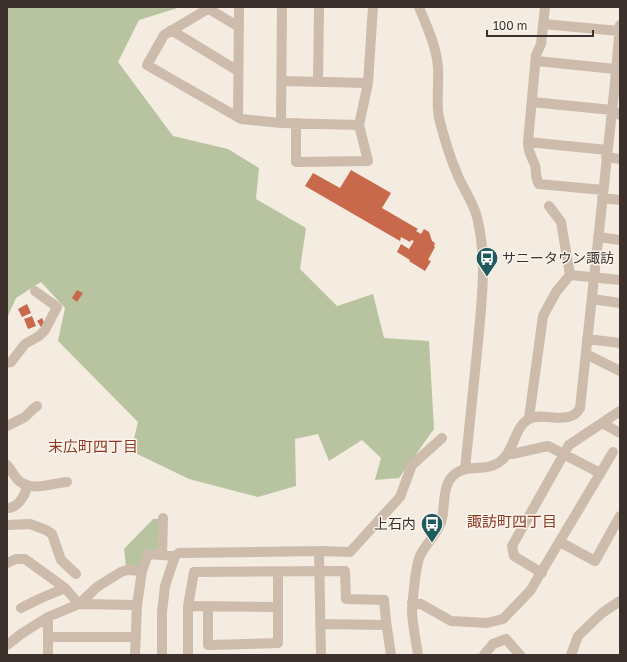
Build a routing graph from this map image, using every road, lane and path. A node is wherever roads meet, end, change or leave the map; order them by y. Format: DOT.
graph roads {
  1 [pos="239,7"];
  2 [pos="282,7"];
  3 [pos="320,7"];
  4 [pos="372,7"];
  5 [pos="419,7"];
  6 [pos="545,7"];
  7 [pos="210,8"];
  8 [pos="543,24"];
  9 [pos="239,27"];
  10 [pos="620,28"];
  11 [pos="171,30"];
  12 [pos="537,60"];
  13 [pos="616,69"];
  14 [pos="238,71"];
  15 [pos="281,82"];
  16 [pos="318,82"];
  17 [pos="368,83"];
  18 [pos="532,102"];
  19 [pos="616,112"];
  20 [pos="238,117"];
  21 [pos="281,123"];
  22 [pos="296,123"];
  23 [pos="360,125"];
  24 [pos="528,142"];
  25 [pos="607,154"];
  26 [pos="620,159"];
  27 [pos="602,194"];
  28 [pos="620,200"];
  29 [pos="549,206"];
  30 [pos="598,238"];
  31 [pos="620,240"];
  32 [pos="570,275"];
  33 [pos="594,277"];
  34 [pos="620,280"];
  35 [pos="35,291"];
  36 [pos="592,299"];
  37 [pos="620,303"];
  38 [pos="587,339"];
  39 [pos="620,343"];
  40 [pos="586,354"];
  41 [pos="7,362"];
  42 [pos="620,371"];
  43 [pos="37,406"];
  44 [pos="620,410"];
  45 [pos="529,418"];
  46 [pos="602,423"];
  47 [pos="7,426"];
  48 [pos="620,433"];
  49 [pos="442,438"];
  50 [pos="509,452"];
  51 [pos="613,452"];
  52 [pos="565,454"];
  53 [pos="7,465"];
  54 [pos="465,469"];
  55 [pos="600,472"];
  56 [pos="67,482"];
  57 [pos="27,486"];
  58 [pos="7,508"];
  59 [pos="620,516"];
  60 [pos="163,518"];
  61 [pos="7,525"];
  62 [pos="560,542"];
  63 [pos="319,551"];
  64 [pos="162,555"];
  65 [pos="174,556"];
  66 [pos="7,563"];
  67 [pos="142,571"];
  68 [pos="320,571"];
  69 [pos="278,572"];
  70 [pos="542,573"];
  71 [pos="76,574"];
  72 [pos="65,588"];
  73 [pos="620,601"];
  74 [pos="412,603"];
  75 [pos="80,604"];
  76 [pos="137,605"];
  77 [pos="188,606"];
  78 [pos="208,607"];
  79 [pos="278,607"];
  80 [pos="21,608"];
  81 [pos="48,617"];
  82 [pos="320,624"];
  83 [pos="386,624"];
  84 [pos="48,637"];
  85 [pos="136,637"];
  86 [pos="7,646"];
  87 [pos="48,655"];
  88 [pos="135,655"];
  89 [pos="162,655"];
  90 [pos="188,655"];
  91 [pos="321,655"];
  92 [pos="391,655"];
  93 [pos="418,655"];
  94 [pos="484,655"];
  95 [pos="520,655"];
  96 [pos="571,655"];
  1 -- 9 [label="street"];
  2 -- 15 [label="street"];
  3 -- 16 [label="street"];
  4 -- 17 [label="street"];
  5 -- 54 [label="street"];
  6 -- 8 [label="street"];
  7 -- 9 [label="street"];
  7 -- 11 [label="street"];
  8 -- 10 [label="street"];
  8 -- 12 [label="street"];
  9 -- 14 [label="street"];
  10 -- 13 [label="street"];
  11 -- 14 [label="street"];
  11 -- 20 [label="street"];
  12 -- 13 [label="street"];
  12 -- 18 [label="street"];
  13 -- 19 [label="street"];
  14 -- 20 [label="street"];
  15 -- 16 [label="street"];
  15 -- 21 [label="street"];
  16 -- 17 [label="street"];
  17 -- 23 [label="street"];
  18 -- 19 [label="street"];
  18 -- 24 [label="street"];
  19 -- 25 [label="street"];
  20 -- 21 [label="street"];
  21 -- 22 [label="street"];
  22 -- 23 [label="street"];
  22 -- 23 [label="street"];
  24 -- 25 [label="street"];
  24 -- 27 [label="street"];
  25 -- 26 [label="street"];
  25 -- 27 [label="street"];
  27 -- 28 [label="street"];
  27 -- 30 [label="street"];
  29 -- 32 [label="street"];
  30 -- 31 [label="street"];
  30 -- 33 [label="street"];
  32 -- 33 [label="street"];
  32 -- 45 [label="street"];
  33 -- 34 [label="street"];
  33 -- 36 [label="street"];
  35 -- 41 [label="street"];
  36 -- 37 [label="street"];
  36 -- 38 [label="street"];
  38 -- 39 [label="street"];
  38 -- 40 [label="street"];
  40 -- 42 [label="street"];
  40 -- 45 [label="street"];
  43 -- 47 [label="street"];
  44 -- 46 [label="street"];
  45 -- 50 [label="street"];
  46 -- 48 [label="street"];
  46 -- 52 [label="street"];
  49 -- 63 [label="street"];
  50 -- 52 [label="street"];
  50 -- 54 [label="street"];
  51 -- 55 [label="street"];
  52 -- 55 [label="street"];
  52 -- 70 [label="street"];
  53 -- 57 [label="street"];
  54 -- 74 [label="street"];
  55 -- 62 [label="street"];
  56 -- 57 [label="street"];
  57 -- 58 [label="street"];
  59 -- 62 [label="street"];
  60 -- 64 [label="street"];
  61 -- 71 [label="street"];
  62 -- 70 [label="street"];
  63 -- 65 [label="street"];
  63 -- 68 [label="street"];
  64 -- 65 [label="street"];
  64 -- 67 [label="street"];
  65 -- 89 [label="street"];
  66 -- 72 [label="street"];
  67 -- 75 [label="street"];
  67 -- 76 [label="street"];
  68 -- 69 [label="street"];
  68 -- 82 [label="street"];
  68 -- 83 [label="street"];
  69 -- 77 [label="street"];
  69 -- 79 [label="street"];
  70 -- 74 [label="street"];
  72 -- 75 [label="street"];
  72 -- 80 [label="street"];
  73 -- 96 [label="street"];
  74 -- 93 [label="street"];
  75 -- 76 [label="street"];
  75 -- 81 [label="street"];
  76 -- 85 [label="street"];
  77 -- 78 [label="street"];
  77 -- 90 [label="street"];
  78 -- 79 [label="street"];
  78 -- 79 [label="street"];
  81 -- 84 [label="street"];
  81 -- 86 [label="street"];
  82 -- 83 [label="street"];
  82 -- 91 [label="street"];
  83 -- 92 [label="street"];
  84 -- 85 [label="street"];
  84 -- 87 [label="street"];
  85 -- 88 [label="street"];
  94 -- 95 [label="street"];
}
